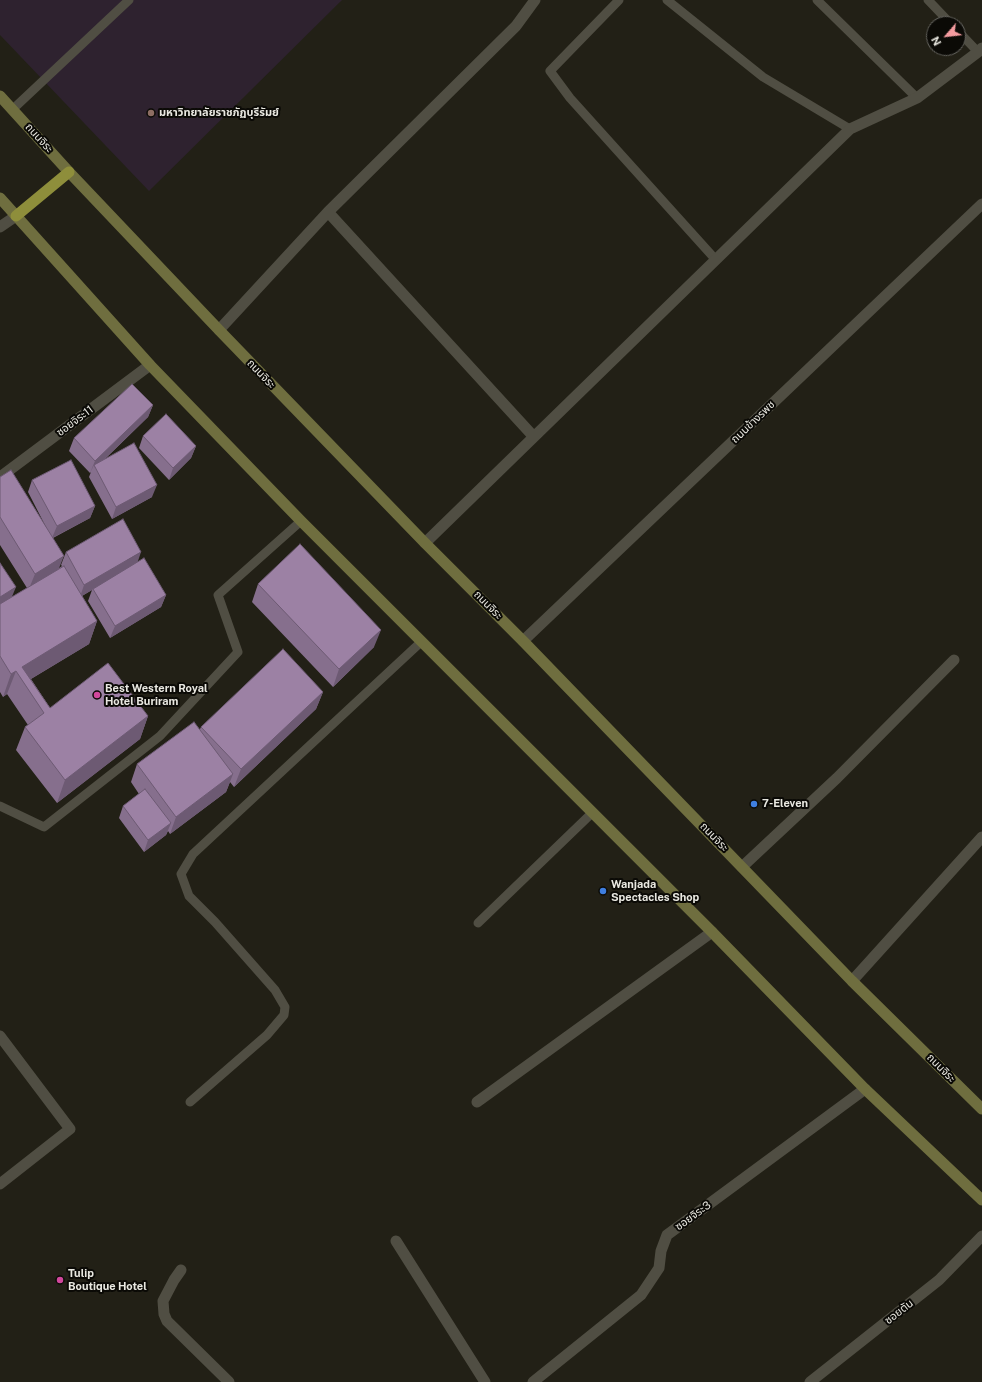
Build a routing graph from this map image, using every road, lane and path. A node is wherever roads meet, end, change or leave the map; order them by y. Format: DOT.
graph roads {
  1 [pos="129,0"];
  2 [pos="535,0"];
  3 [pos="619,0"];
  4 [pos="667,0"];
  5 [pos="817,0"];
  6 [pos="928,0"];
  7 [pos="943,16"];
  8 [pos="966,38"];
  9 [pos="980,50"];
  10 [pos="0,96"];
  11 [pos="917,98"];
  12 [pos="13,109"];
  13 [pos="850,129"];
  14 [pos="69,172"];
  15 [pos="0,198"];
  16 [pos="982,204"];
  17 [pos="328,212"];
  18 [pos="16,216"];
  19 [pos="0,226"];
  20 [pos="716,260"];
  21 [pos="218,330"];
  22 [pos="150,365"];
  23 [pos="534,437"];
  24 [pos="0,477"];
  25 [pos="301,521"];
  26 [pos="425,543"];
  27 [pos="523,641"];
  28 [pos="421,642"];
  29 [pos="954,660"];
  30 [pos="0,806"];
  31 [pos="592,813"];
  32 [pos="982,837"];
  33 [pos="742,867"];
  34 [pos="478,923"];
  35 [pos="712,932"];
  36 [pos="852,981"];
  37 [pos="0,1036"];
  38 [pos="865,1089"];
  39 [pos="190,1102"];
  40 [pos="477,1102"];
  41 [pos="982,1109"];
  42 [pos="0,1184"];
  43 [pos="982,1200"];
  44 [pos="982,1236"];
  45 [pos="396,1241"];
  46 [pos="181,1270"];
  47 [pos="229,1382"];
  48 [pos="485,1382"];
  49 [pos="533,1382"];
  50 [pos="810,1382"];
  1 -- 12 [label="lane"];
  2 -- 17 [label="street"];
  3 -- 20 [label="lane"];
  4 -- 13 [label="lane"];
  5 -- 11 [label="lane"];
  6 -- 7 [label="lane"];
  8 -- 9 [label="lane"];
  9 -- 11 [label="street"];
  10 -- 12 [label="main road, ถนนจิระ"];
  11 -- 13 [label="street"];
  12 -- 14 [label="main road, ถนนจิระ"];
  13 -- 20 [label="street"];
  14 -- 18 [label="main road"];
  14 -- 21 [label="main road, ถนนจิระ"];
  15 -- 18 [label="main road"];
  16 -- 27 [label="street, ถนนข้างรพช"];
  17 -- 21 [label="street"];
  17 -- 23 [label="street"];
  18 -- 19 [label="street"];
  18 -- 22 [label="main road"];
  20 -- 23 [label="street"];
  21 -- 26 [label="main road, ถนนจิระ"];
  22 -- 24 [label="street, ซอยจิระ11"];
  22 -- 25 [label="main road"];
  23 -- 26 [label="street"];
  25 -- 28 [label="main road"];
  25 -- 30 [label="lane"];
  26 -- 27 [label="main road, ถนนจิระ"];
  27 -- 33 [label="main road, ถนนจิระ"];
  28 -- 31 [label="main road"];
  28 -- 39 [label="lane"];
  29 -- 33 [label="street"];
  31 -- 34 [label="lane"];
  31 -- 35 [label="main road"];
  32 -- 36 [label="street"];
  33 -- 36 [label="main road, ถนนจิระ"];
  35 -- 38 [label="main road"];
  35 -- 40 [label="street"];
  36 -- 41 [label="main road, ถนนจิระ"];
  37 -- 42 [label="street"];
  38 -- 43 [label="main road"];
  38 -- 49 [label="street, ซอยจิระ3"];
  44 -- 50 [label="street, ซอยตัน"];
  45 -- 48 [label="street"];
  46 -- 47 [label="street"];
}
